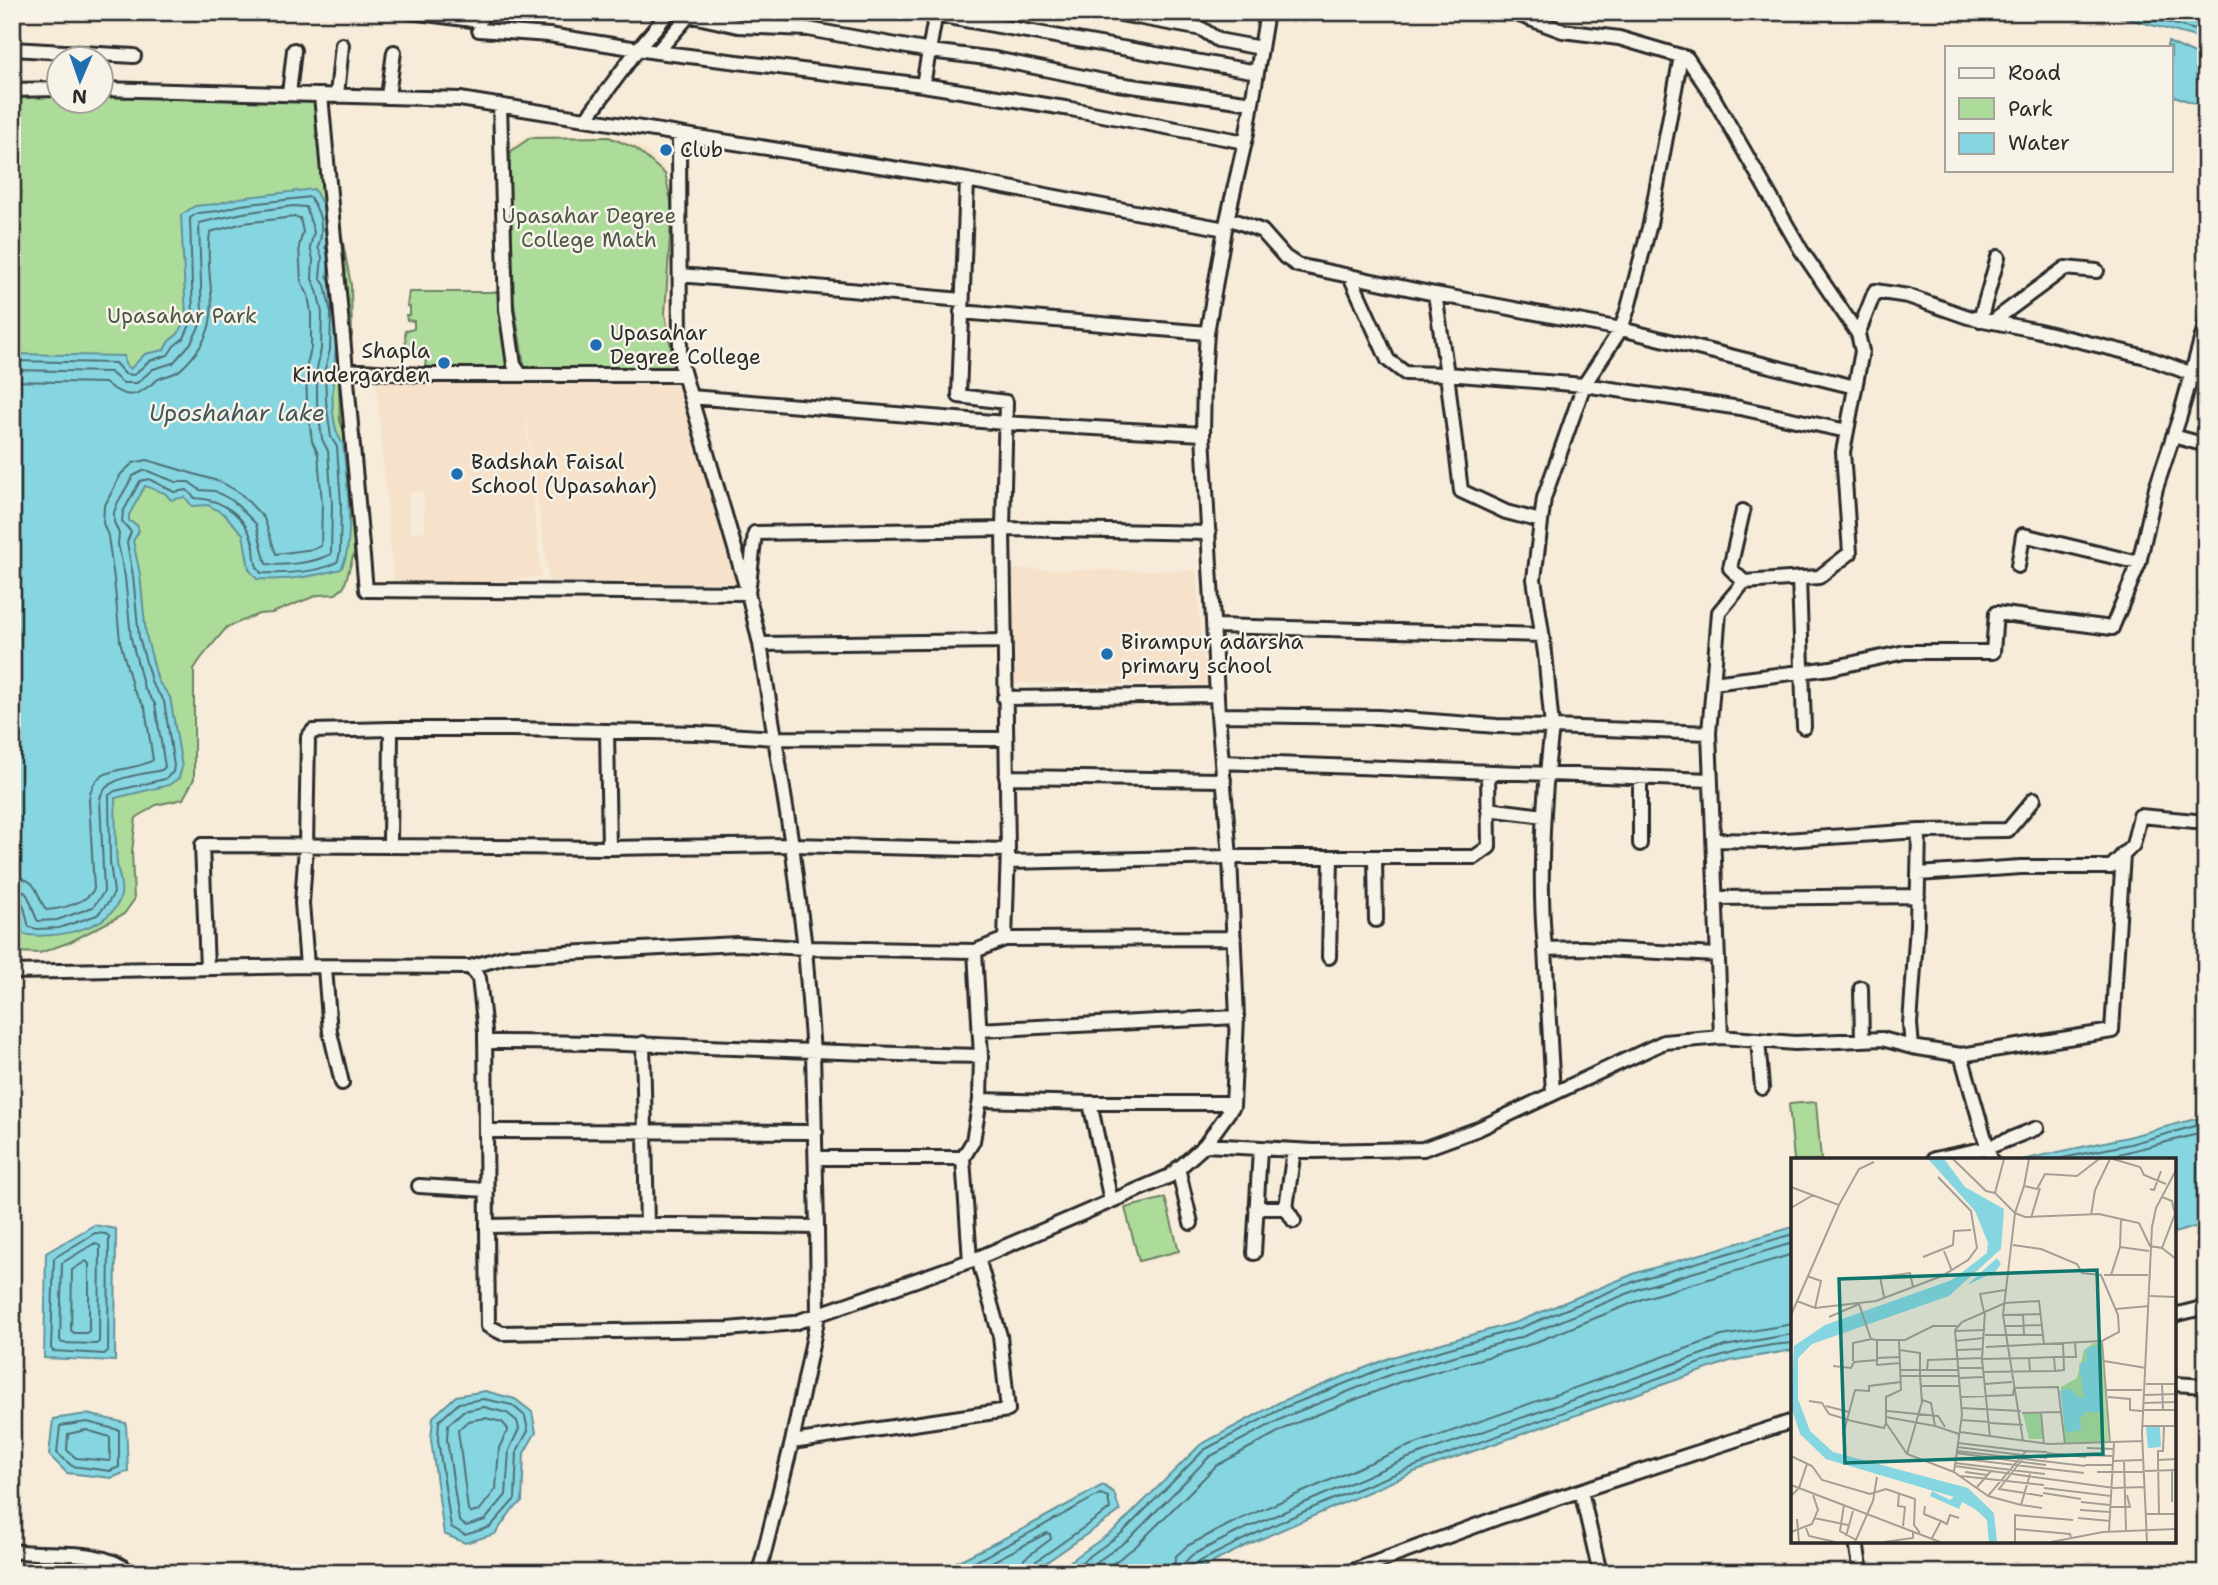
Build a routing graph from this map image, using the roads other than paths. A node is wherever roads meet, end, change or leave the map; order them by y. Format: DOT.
graph roads {
  1 [pos="411,12"];
  2 [pos="671,12"];
  3 [pos="920,12"];
  4 [pos="1109,12"];
  5 [pos="1267,12"];
  6 [pos="1511,12"];
  7 [pos="691,13"];
  8 [pos="935,13"];
  9 [pos="342,45"];
  10 [pos="1261,48"];
  11 [pos="12,49"];
  12 [pos="638,49"];
  13 [pos="294,50"];
  14 [pos="930,51"];
  15 [pos="394,52"];
  16 [pos="657,52"];
  17 [pos="134,56"];
  18 [pos="1681,56"];
  19 [pos="1257,72"];
  20 [pos="923,85"];
  21 [pos="46,89"];
  22 [pos="116,89"];
  23 [pos="12,90"];
  24 [pos="289,94"];
  25 [pos="321,94"];
  26 [pos="337,94"];
  27 [pos="388,96"];
  28 [pos="1252,103"];
  29 [pos="500,105"];
  30 [pos="586,119"];
  31 [pos="679,134"];
  32 [pos="1245,142"];
  33 [pos="967,180"];
  34 [pos="1226,223"];
  35 [pos="1998,257"];
  36 [pos="2097,271"];
  37 [pos="680,275"];
  38 [pos="1350,276"];
  39 [pos="1435,294"];
  40 [pos="961,306"];
  41 [pos="1986,321"];
  42 [pos="2206,322"];
  43 [pos="1621,329"];
  44 [pos="1207,333"];
  45 [pos="1858,334"];
  46 [pos="346,370"];
  47 [pos="1447,374"];
  48 [pos="521,375"];
  49 [pos="684,375"];
  50 [pos="2190,375"];
  51 [pos="2206,379"];
  52 [pos="1584,385"];
  53 [pos="1855,387"];
  54 [pos="691,397"];
  55 [pos="1005,423"];
  56 [pos="1847,431"];
  57 [pos="1203,434"];
  58 [pos="2173,436"];
  59 [pos="2206,445"];
  60 [pos="1743,511"];
  61 [pos="1541,521"];
  62 [pos="1003,529"];
  63 [pos="1209,533"];
  64 [pos="2138,563"];
  65 [pos="2018,566"];
  66 [pos="1798,578"];
  67 [pos="1744,582"];
  68 [pos="748,593"];
  69 [pos="1214,626"];
  70 [pos="1542,635"];
  71 [pos="1004,641"];
  72 [pos="760,644"];
  73 [pos="1803,671"];
  74 [pos="1713,683"];
  75 [pos="1217,695"];
  76 [pos="1004,698"];
  77 [pos="1219,715"];
  78 [pos="1552,727"];
  79 [pos="1804,727"];
  80 [pos="391,729"];
  81 [pos="607,731"];
  82 [pos="1709,733"];
  83 [pos="775,738"];
  84 [pos="1006,739"];
  85 [pos="1222,762"];
  86 [pos="1488,772"];
  87 [pos="1546,774"];
  88 [pos="1006,777"];
  89 [pos="1640,777"];
  90 [pos="1224,780"];
  91 [pos="1712,780"];
  92 [pos="2034,799"];
  93 [pos="1488,809"];
  94 [pos="1544,816"];
  95 [pos="2206,822"];
  96 [pos="1919,831"];
  97 [pos="1714,841"];
  98 [pos="1640,844"];
  99 [pos="792,845"];
  100 [pos="306,846"];
  101 [pos="390,846"];
  102 [pos="609,848"];
  103 [pos="2123,854"];
  104 [pos="1008,856"];
  105 [pos="1230,857"];
  106 [pos="1331,857"];
  107 [pos="1375,858"];
  108 [pos="1919,874"];
  109 [pos="1918,896"];
  110 [pos="1715,898"];
  111 [pos="1376,920"];
  112 [pos="1234,938"];
  113 [pos="1005,939"];
  114 [pos="805,948"];
  115 [pos="1545,949"];
  116 [pos="975,951"];
  117 [pos="1717,954"];
  118 [pos="1329,957"];
  119 [pos="307,966"];
  120 [pos="470,967"];
  121 [pos="206,968"];
  122 [pos="325,968"];
  123 [pos="12,972"];
  124 [pos="1861,988"];
  125 [pos="1237,1017"];
  126 [pos="979,1030"];
  127 [pos="1721,1037"];
  128 [pos="1758,1040"];
  129 [pos="1863,1040"];
  130 [pos="485,1042"];
  131 [pos="643,1043"];
  132 [pos="1912,1047"];
  133 [pos="813,1052"];
  134 [pos="1961,1055"];
  135 [pos="981,1056"];
  136 [pos="342,1083"];
  137 [pos="1762,1088"];
  138 [pos="1553,1094"];
  139 [pos="980,1100"];
  140 [pos="1233,1102"];
  141 [pos="1090,1103"];
  142 [pos="2037,1128"];
  143 [pos="486,1131"];
  144 [pos="645,1132"];
  145 [pos="816,1132"];
  146 [pos="1205,1145"];
  147 [pos="1260,1149"];
  148 [pos="1294,1150"];
  149 [pos="1989,1154"];
  150 [pos="816,1158"];
  151 [pos="963,1158"];
  152 [pos="1945,1158"];
  153 [pos="1178,1168"];
  154 [pos="419,1185"];
  155 [pos="487,1190"];
  156 [pos="1111,1201"];
  157 [pos="1256,1208"];
  158 [pos="1286,1208"];
  159 [pos="1294,1221"];
  160 [pos="1191,1223"];
  161 [pos="647,1224"];
  162 [pos="487,1226"];
  163 [pos="817,1227"];
  164 [pos="1254,1253"];
  165 [pos="974,1259"];
  166 [pos="2206,1307"];
  167 [pos="2176,1314"];
  168 [pos="818,1316"];
  169 [pos="2176,1384"];
  170 [pos="2206,1386"];
  171 [pos="1791,1422"];
  172 [pos="792,1442"];
  173 [pos="1581,1491"];
  174 [pos="1856,1543"];
  175 [pos="12,1551"];
  176 [pos="131,1573"];
  177 [pos="760,1573"];
  178 [pos="1347,1573"];
  179 [pos="1600,1573"];
  180 [pos="1861,1573"];
  1 -- 12 [label="street"];
  2 -- 7 [label="street"];
  2 -- 12 [label="street"];
  3 -- 8 [label="street"];
  4 -- 10 [label="street"];
  5 -- 10 [label="street"];
  6 -- 18 [label="street"];
  7 -- 14 [label="street"];
  7 -- 16 [label="street"];
  8 -- 14 [label="street"];
  8 -- 19 [label="street"];
  9 -- 26 [label="street"];
  10 -- 19 [label="street"];
  11 -- 17 [label="street"];
  12 -- 16 [label="street"];
  12 -- 30 [label="street"];
  13 -- 24 [label="street"];
  14 -- 20 [label="street"];
  14 -- 28 [label="street"];
  15 -- 27 [label="street"];
  16 -- 20 [label="street"];
  18 -- 43 [label="street"];
  18 -- 45 [label="street"];
  19 -- 28 [label="street"];
  20 -- 32 [label="street"];
  21 -- 23 [label="street"];
  22 -- 24 [label="street"];
  24 -- 25 [label="street"];
  25 -- 26 [label="street"];
  25 -- 46 [label="street"];
  26 -- 27 [label="street"];
  27 -- 29 [label="street"];
  28 -- 32 [label="street"];
  29 -- 30 [label="street"];
  29 -- 48 [label="street"];
  30 -- 31 [label="street"];
  31 -- 33 [label="street"];
  31 -- 37 [label="street"];
  32 -- 34 [label="street"];
  33 -- 34 [label="street"];
  33 -- 40 [label="street"];
  34 -- 38 [label="street"];
  34 -- 44 [label="street"];
  35 -- 41 [label="street"];
  36 -- 41 [label="street"];
  37 -- 40 [label="street"];
  37 -- 49 [label="street"];
  38 -- 39 [label="street"];
  38 -- 47 [label="street"];
  39 -- 43 [label="street"];
  39 -- 47 [label="street"];
  40 -- 44 [label="street"];
  40 -- 55 [label="street"];
  41 -- 45 [label="street"];
  41 -- 50 [label="street"];
  42 -- 50 [label="street"];
  43 -- 52 [label="street"];
  43 -- 53 [label="street"];
  44 -- 57 [label="street"];
  45 -- 53 [label="street"];
  46 -- 48 [label="street"];
  46 -- 68 [label="street"];
  47 -- 52 [label="street"];
  47 -- 61 [label="street"];
  48 -- 49 [label="street"];
  49 -- 54 [label="street"];
  50 -- 51 [label="street"];
  50 -- 58 [label="street"];
  52 -- 56 [label="street"];
  52 -- 61 [label="street"];
  53 -- 56 [label="street"];
  54 -- 55 [label="street"];
  54 -- 68 [label="street"];
  55 -- 57 [label="street"];
  55 -- 62 [label="street"];
  56 -- 66 [label="street"];
  57 -- 63 [label="street"];
  58 -- 59 [label="street"];
  58 -- 64 [label="street"];
  60 -- 67 [label="street"];
  61 -- 70 [label="street"];
  62 -- 63 [label="street"];
  62 -- 68 [label="street"];
  62 -- 71 [label="street"];
  63 -- 69 [label="street"];
  64 -- 65 [label="street"];
  64 -- 73 [label="street"];
  66 -- 67 [label="street"];
  66 -- 73 [label="street"];
  67 -- 74 [label="street"];
  68 -- 72 [label="street"];
  69 -- 70 [label="street"];
  69 -- 75 [label="street"];
  70 -- 78 [label="street"];
  71 -- 72 [label="street"];
  71 -- 76 [label="street"];
  72 -- 83 [label="street"];
  73 -- 74 [label="street"];
  73 -- 79 [label="street"];
  74 -- 82 [label="street"];
  75 -- 76 [label="street"];
  75 -- 77 [label="street"];
  76 -- 84 [label="street"];
  77 -- 78 [label="street"];
  77 -- 85 [label="street"];
  78 -- 82 [label="street"];
  78 -- 87 [label="street"];
  80 -- 81 [label="street"];
  80 -- 100 [label="street"];
  80 -- 101 [label="street"];
  81 -- 83 [label="street"];
  81 -- 102 [label="street"];
  82 -- 91 [label="street"];
  83 -- 84 [label="street"];
  83 -- 99 [label="street"];
  84 -- 88 [label="street"];
  85 -- 86 [label="street"];
  85 -- 90 [label="street"];
  86 -- 87 [label="street"];
  86 -- 93 [label="street"];
  87 -- 89 [label="street"];
  87 -- 94 [label="street"];
  88 -- 90 [label="street"];
  88 -- 104 [label="street"];
  89 -- 91 [label="street"];
  89 -- 98 [label="street"];
  90 -- 105 [label="street"];
  91 -- 97 [label="street"];
  92 -- 96 [label="street"];
  93 -- 94 [label="street"];
  93 -- 107 [label="street"];
  94 -- 115 [label="street"];
  95 -- 103 [label="street"];
  96 -- 97 [label="street"];
  96 -- 108 [label="street"];
  97 -- 110 [label="street"];
  99 -- 102 [label="street"];
  99 -- 104 [label="street"];
  99 -- 114 [label="street"];
  100 -- 101 [label="street"];
  100 -- 119 [label="street"];
  100 -- 121 [label="street"];
  101 -- 102 [label="street"];
  103 -- 108 [label="street"];
  103 -- 134 [label="street"];
  104 -- 105 [label="street"];
  104 -- 113 [label="street"];
  105 -- 106 [label="street"];
  105 -- 112 [label="street"];
  106 -- 107 [label="street"];
  106 -- 118 [label="street"];
  107 -- 111 [label="street"];
  108 -- 109 [label="street"];
  109 -- 110 [label="street"];
  109 -- 132 [label="street"];
  110 -- 117 [label="street"];
  112 -- 113 [label="street"];
  112 -- 125 [label="street"];
  113 -- 116 [label="street"];
  114 -- 116 [label="street"];
  114 -- 120 [label="street"];
  114 -- 133 [label="street"];
  115 -- 117 [label="street"];
  115 -- 138 [label="street"];
  116 -- 126 [label="street"];
  117 -- 127 [label="street"];
  119 -- 121 [label="street"];
  119 -- 122 [label="street"];
  120 -- 122 [label="street"];
  120 -- 130 [label="street"];
  121 -- 123 [label="street"];
  122 -- 136 [label="street"];
  124 -- 129 [label="street"];
  125 -- 126 [label="street"];
  125 -- 140 [label="street"];
  126 -- 135 [label="street"];
  127 -- 128 [label="street"];
  127 -- 138 [label="street"];
  128 -- 129 [label="street"];
  128 -- 137 [label="street"];
  129 -- 132 [label="street"];
  130 -- 131 [label="street"];
  130 -- 143 [label="street"];
  131 -- 133 [label="street"];
  131 -- 144 [label="street"];
  132 -- 134 [label="street"];
  133 -- 135 [label="street"];
  133 -- 145 [label="street"];
  134 -- 149 [label="street"];
  135 -- 139 [label="street"];
  138 -- 148 [label="street"];
  139 -- 141 [label="street"];
  139 -- 151 [label="street"];
  140 -- 141 [label="street"];
  140 -- 146 [label="street"];
  141 -- 156 [label="street"];
  142 -- 149 [label="street"];
  143 -- 144 [label="street"];
  143 -- 155 [label="street"];
  144 -- 145 [label="street"];
  144 -- 161 [label="street"];
  145 -- 150 [label="street"];
  146 -- 147 [label="street"];
  146 -- 153 [label="street"];
  147 -- 148 [label="street"];
  147 -- 157 [label="street"];
  148 -- 158 [label="street"];
  149 -- 152 [label="street"];
  150 -- 151 [label="street"];
  150 -- 163 [label="street"];
  151 -- 165 [label="street"];
  153 -- 156 [label="street"];
  153 -- 160 [label="street"];
  154 -- 155 [label="street"];
  155 -- 162 [label="street"];
  156 -- 165 [label="street"];
  157 -- 158 [label="street"];
  157 -- 164 [label="street"];
  158 -- 159 [label="street"];
  161 -- 162 [label="street"];
  161 -- 163 [label="street"];
  162 -- 168 [label="street"];
  163 -- 168 [label="street"];
  165 -- 168 [label="street"];
  165 -- 172 [label="street"];
  166 -- 167 [label="street"];
  168 -- 172 [label="street"];
  169 -- 170 [label="street"];
  171 -- 173 [label="street"];
  172 -- 177 [label="street"];
  173 -- 178 [label="street"];
  173 -- 179 [label="street"];
  174 -- 180 [label="street"];
  175 -- 176 [label="street"];
}
